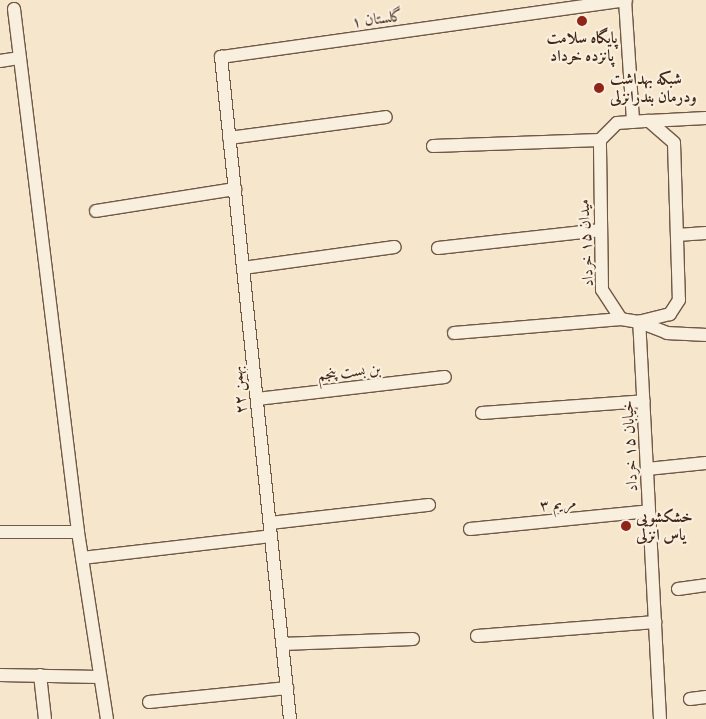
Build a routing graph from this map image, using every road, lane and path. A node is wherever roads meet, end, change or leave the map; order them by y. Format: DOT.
graph roads {
  1 [pos="625,0"];
  2 [pos="14,9"];
  3 [pos="221,57"];
  4 [pos="20,58"];
  5 [pos="0,61"];
  6 [pos="386,117"];
  7 [pos="706,118"];
  8 [pos="648,121"];
  9 [pos="633,122"];
  10 [pos="229,138"];
  11 [pos="600,140"];
  12 [pos="433,146"];
  13 [pos="235,189"];
  14 [pos="96,211"];
  15 [pos="601,230"];
  16 [pos="706,232"];
  17 [pos="677,235"];
  18 [pos="395,247"];
  19 [pos="438,248"];
  20 [pos="243,268"];
  21 [pos="622,319"];
  22 [pos="640,322"];
  23 [pos="454,333"];
  24 [pos="706,335"];
  25 [pos="445,377"];
  26 [pos="256,398"];
  27 [pos="644,401"];
  28 [pos="482,414"];
  29 [pos="706,463"];
  30 [pos="647,469"];
  31 [pos="429,506"];
  32 [pos="649,511"];
  33 [pos="270,529"];
  34 [pos="470,529"];
  35 [pos="0,532"];
  36 [pos="78,532"];
  37 [pos="82,558"];
  38 [pos="706,585"];
  39 [pos="678,588"];
  40 [pos="655,622"];
  41 [pos="477,636"];
  42 [pos="414,639"];
  43 [pos="282,644"];
  44 [pos="0,675"];
  45 [pos="40,675"];
  46 [pos="100,677"];
  47 [pos="287,688"];
  48 [pos="706,696"];
  49 [pos="690,699"];
  50 [pos="149,702"];
  51 [pos="45,719"];
  52 [pos="106,719"];
  53 [pos="290,719"];
  54 [pos="660,719"];
  1 -- 3 [label="street, گلستان ۱"];
  1 -- 9 [label="street"];
  2 -- 4 [label="street"];
  3 -- 10 [label="street, ۲۲ بهمن"];
  4 -- 5 [label="street"];
  4 -- 36 [label="street"];
  6 -- 10 [label="street"];
  7 -- 8 [label="street"];
  8 -- 9 [label="street"];
  8 -- 17 [label="street"];
  9 -- 11 [label="street"];
  10 -- 13 [label="street, ۲۲ بهمن"];
  11 -- 12 [label="street"];
  11 -- 15 [label="street, میدان ۱۵ خرداد"];
  13 -- 14 [label="street"];
  13 -- 20 [label="street, ۲۲ بهمن"];
  15 -- 19 [label="street"];
  15 -- 21 [label="street, میدان ۱۵ خرداد"];
  16 -- 17 [label="street"];
  17 -- 22 [label="street"];
  18 -- 20 [label="street"];
  20 -- 26 [label="street, ۲۲ بهمن"];
  21 -- 22 [label="street"];
  21 -- 23 [label="street"];
  22 -- 24 [label="street"];
  22 -- 27 [label="street, خیابان ۱۵ خرداد"];
  25 -- 26 [label="street, بن بست پنجم"];
  26 -- 33 [label="street, ۲۲ بهمن"];
  27 -- 28 [label="street"];
  27 -- 30 [label="street, خیابان ۱۵ خرداد"];
  29 -- 30 [label="street"];
  30 -- 32 [label="street, خیابان ۱۵ خرداد"];
  31 -- 33 [label="street"];
  32 -- 34 [label="street, مریم ۳"];
  32 -- 40 [label="street, خیابان ۱۵ خرداد"];
  33 -- 37 [label="street"];
  33 -- 43 [label="street, ۲۲ بهمن"];
  35 -- 36 [label="street"];
  36 -- 37 [label="street"];
  37 -- 46 [label="street"];
  38 -- 39 [label="street"];
  40 -- 41 [label="street"];
  40 -- 54 [label="street, خیابان ۱۵ خرداد"];
  42 -- 43 [label="street"];
  43 -- 47 [label="street, ۲۲ بهمن"];
  44 -- 45 [label="street"];
  45 -- 46 [label="street"];
  45 -- 51 [label="street"];
  46 -- 52 [label="street"];
  47 -- 50 [label="street"];
  47 -- 53 [label="street, ۲۲ بهمن"];
  48 -- 49 [label="street"];
}
